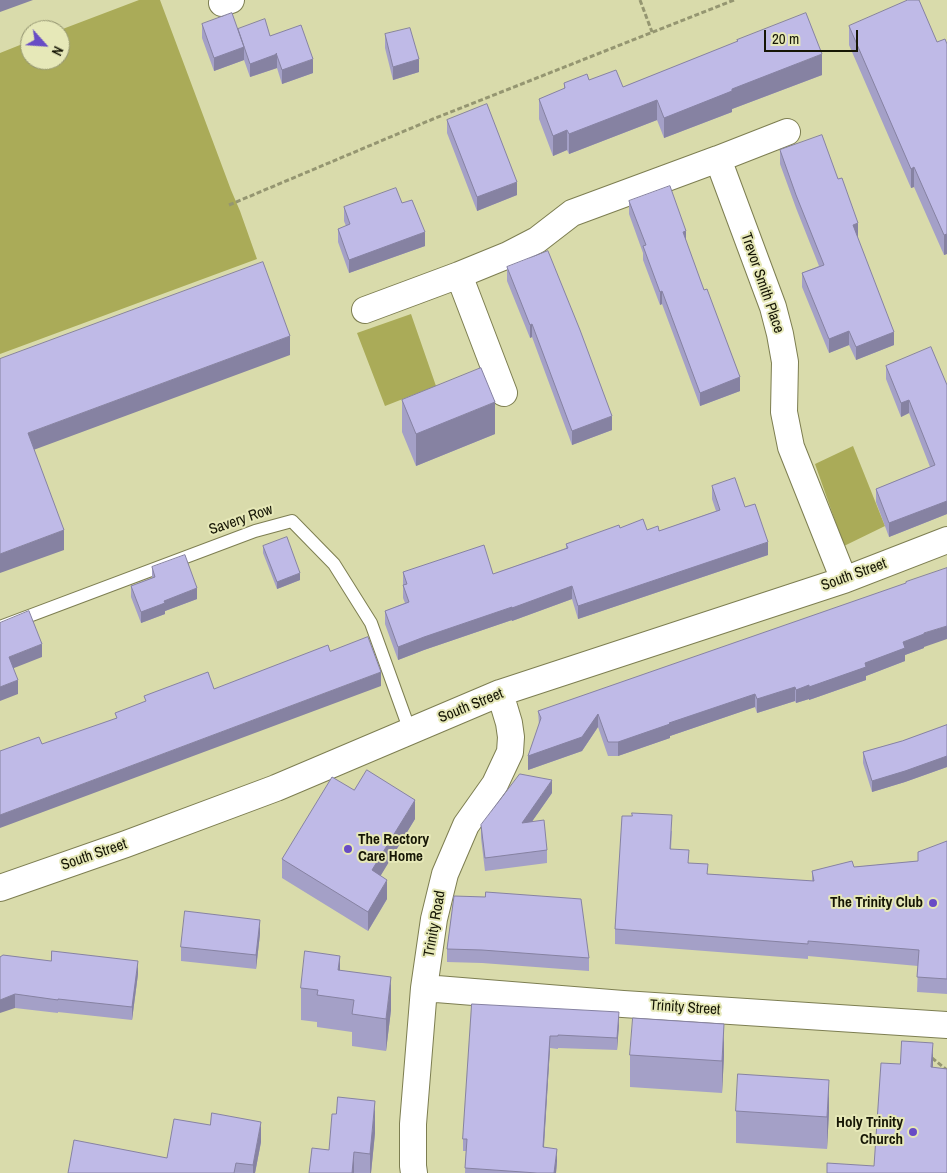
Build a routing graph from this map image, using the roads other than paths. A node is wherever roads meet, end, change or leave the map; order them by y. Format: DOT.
graph roads {
  1 [pos="787,132"];
  2 [pos="718,159"];
  3 [pos="459,275"];
  4 [pos="365,310"];
  5 [pos="504,393"];
  6 [pos="947,540"];
  7 [pos="844,580"];
  8 [pos="0,627"];
  9 [pos="500,693"];
  10 [pos="410,731"];
  11 [pos="0,888"];
  12 [pos="424,988"];
  13 [pos="947,1026"];
  14 [pos="414,1173"];
  1 -- 2 [label="street"];
  2 -- 3 [label="street"];
  2 -- 7 [label="street, Trevor Smith Place"];
  3 -- 4 [label="street"];
  3 -- 5 [label="street"];
  6 -- 7 [label="street, South Street"];
  7 -- 9 [label="street, South Street"];
  8 -- 10 [label="lane, Savery Row"];
  9 -- 10 [label="street, South Street"];
  9 -- 12 [label="street, Trinity Road"];
  10 -- 11 [label="street, South Street"];
  12 -- 13 [label="street, Trinity Street"];
  12 -- 14 [label="street, Trinity Road"];
}
